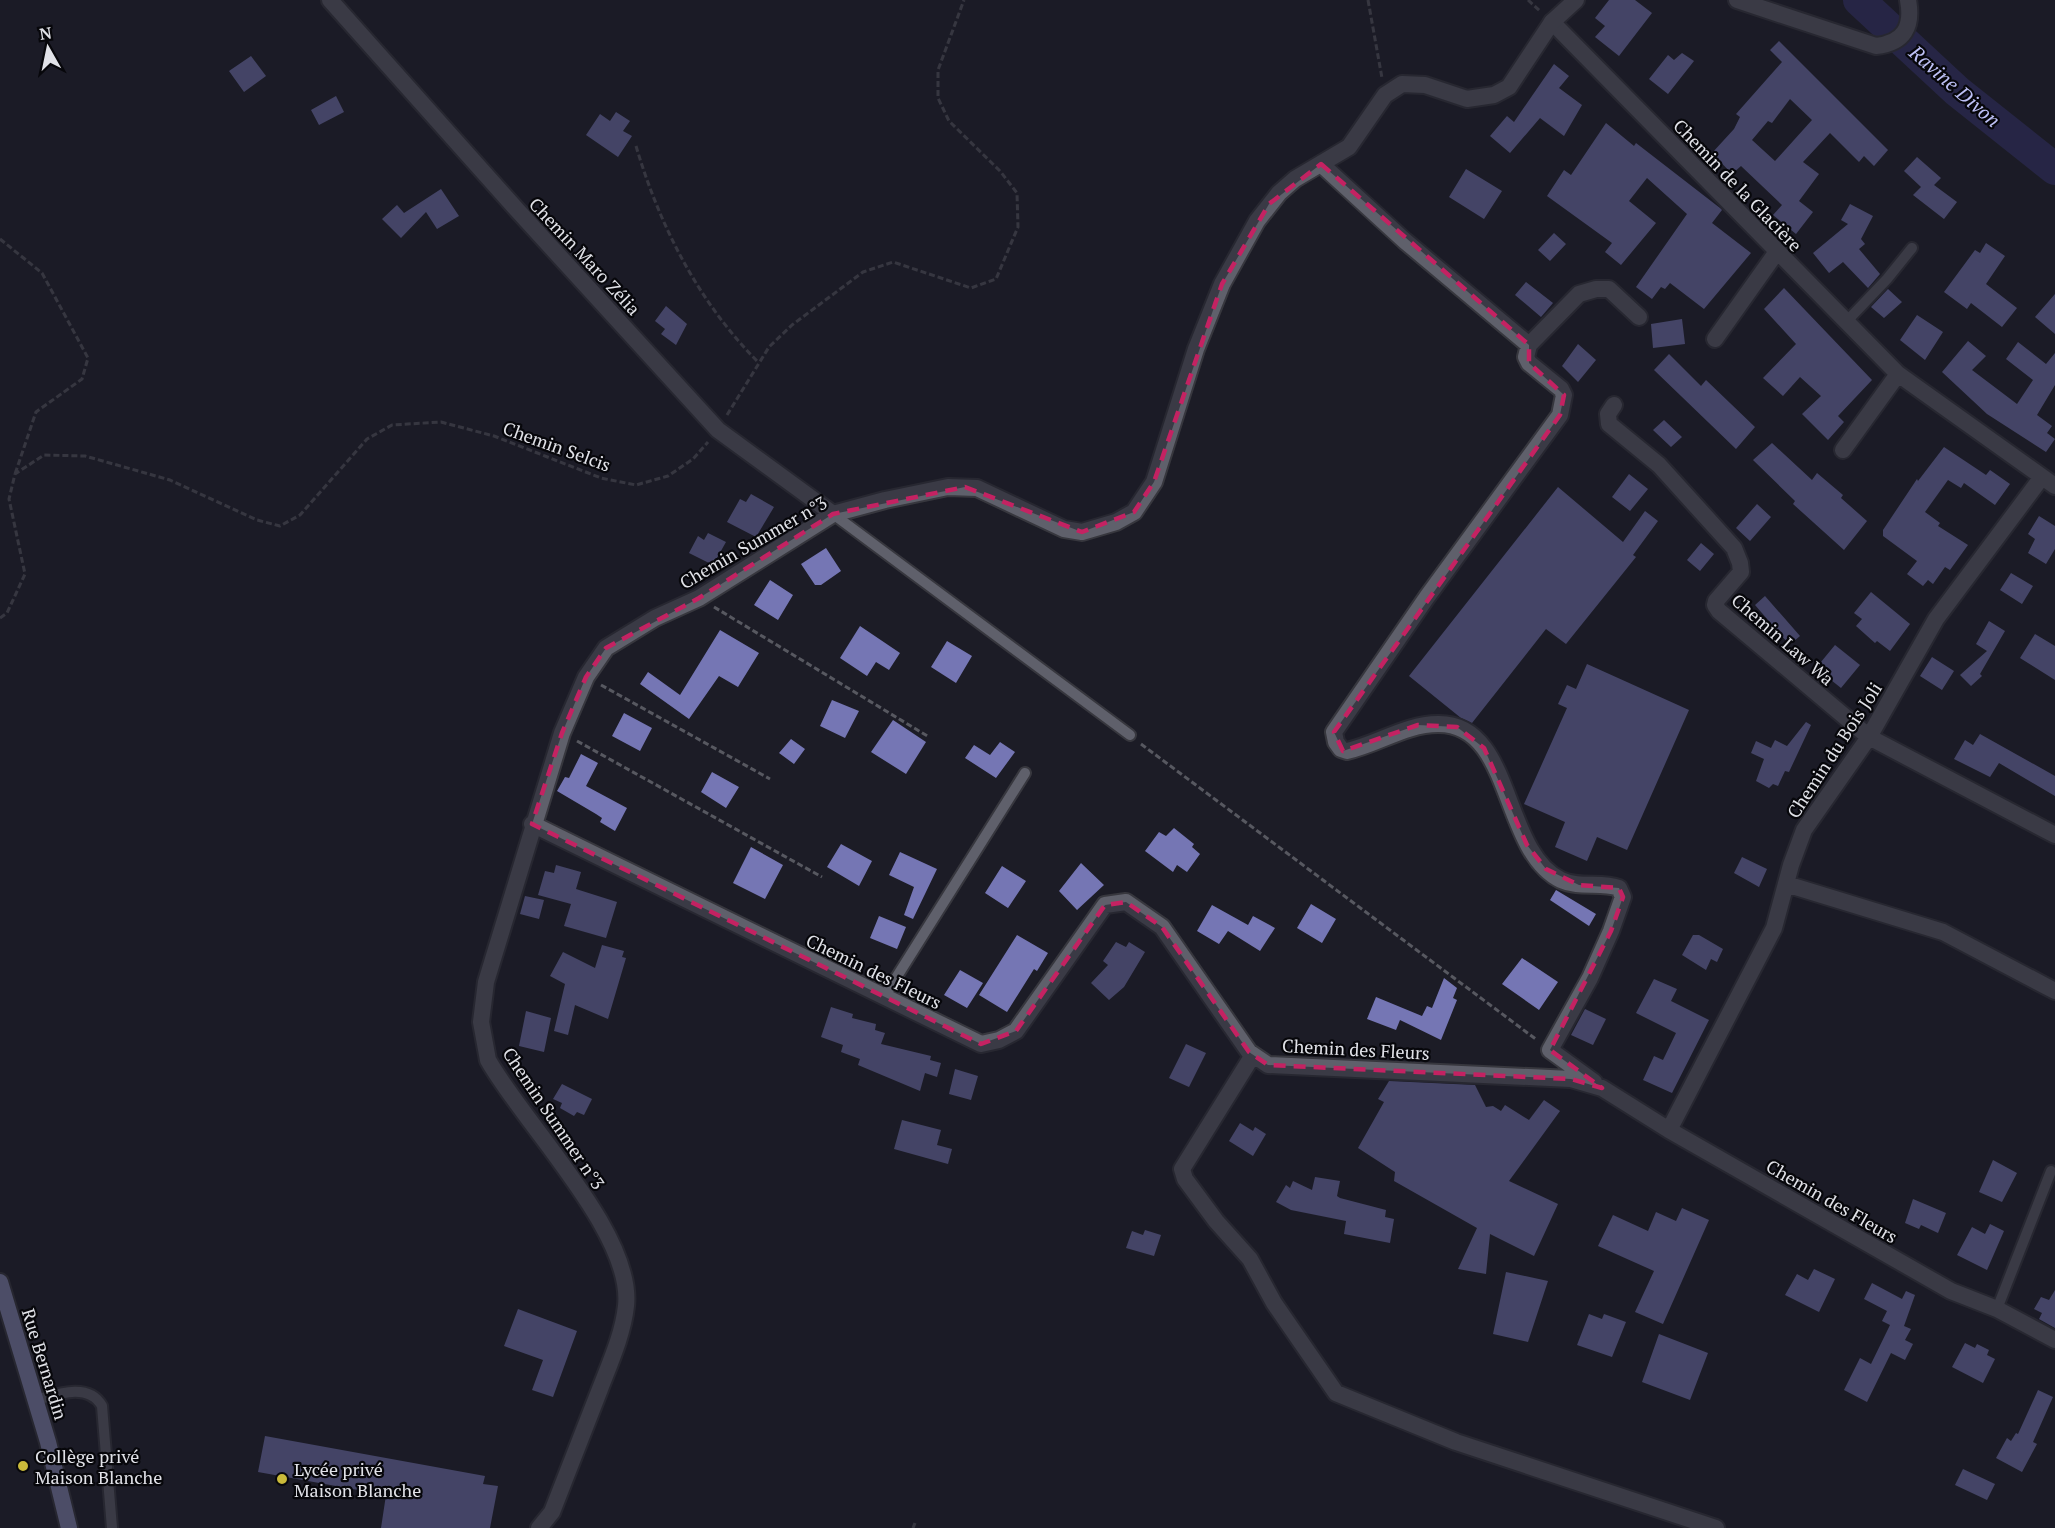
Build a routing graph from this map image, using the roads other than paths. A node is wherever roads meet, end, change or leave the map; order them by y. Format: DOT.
graph roads {
  1 [pos="330,0"];
  2 [pos="1576,0"];
  3 [pos="1737,0"];
  4 [pos="1908,0"];
  5 [pos="1552,22"];
  6 [pos="1321,164"];
  7 [pos="1912,248"];
  8 [pos="1776,253"];
  9 [pos="1640,317"];
  10 [pos="1846,322"];
  11 [pos="1715,339"];
  12 [pos="1529,345"];
  13 [pos="1898,374"];
  14 [pos="1614,405"];
  15 [pos="1844,450"];
  16 [pos="2048,481"];
  17 [pos="833,514"];
  18 [pos="1130,735"];
  19 [pos="1869,737"];
  20 [pos="1025,773"];
  21 [pos="532,824"];
  22 [pos="2055,835"];
  23 [pos="1786,884"];
  24 [pos="2055,991"];
  25 [pos="884,997"];
  26 [pos="1253,1055"];
  27 [pos="1602,1088"];
  28 [pos="1668,1130"];
  29 [pos="2051,1171"];
  30 [pos="0,1282"];
  31 [pos="1997,1309"];
  32 [pos="2055,1340"];
  33 [pos="36,1400"];
  34 [pos="69,1528"];
  35 [pos="112,1528"];
  36 [pos="539,1528"];
  37 [pos="1716,1528"];
  1 -- 17 [label="street, Chemin Maro Zélia"];
  2 -- 5 [label="street, Chemin Summer n°3"];
  3 -- 4 [label="street"];
  5 -- 6 [label="street, Chemin Summer n°3"];
  5 -- 8 [label="street, Chemin de la Glacière"];
  6 -- 12 [label="street"];
  6 -- 17 [label="street, Chemin Summer n°3"];
  7 -- 10 [label="lane"];
  8 -- 10 [label="street, Chemin de la Glacière"];
  8 -- 11 [label="street"];
  9 -- 12 [label="street"];
  10 -- 13 [label="street, Chemin de la Glacière"];
  12 -- 27 [label="street"];
  13 -- 15 [label="street"];
  13 -- 16 [label="street, Chemin de la Glacière"];
  14 -- 19 [label="street, Chemin Law Wa"];
  16 -- 19 [label="street, Chemin du Bois Joli"];
  17 -- 18 [label="lane"];
  17 -- 21 [label="street, Chemin Summer n°3"];
  19 -- 22 [label="street, Chemin Law Wa"];
  19 -- 23 [label="street, Chemin du Bois Joli"];
  20 -- 25 [label="lane"];
  21 -- 25 [label="street, Chemin des Fleurs"];
  21 -- 36 [label="street, Chemin Summer n°3"];
  23 -- 24 [label="street"];
  23 -- 28 [label="street, Chemin du Bois Joli"];
  25 -- 26 [label="street, Chemin des Fleurs"];
  26 -- 27 [label="street, Chemin des Fleurs"];
  26 -- 37 [label="street"];
  27 -- 28 [label="street, Chemin des Fleurs"];
  28 -- 31 [label="street, Chemin des Fleurs"];
  29 -- 31 [label="lane"];
  30 -- 33 [label="main road, Rue Bernardin"];
  31 -- 32 [label="street, Chemin des Fleurs"];
  33 -- 34 [label="main road, Rue Bernardin"];
  33 -- 35 [label="lane"];
}
